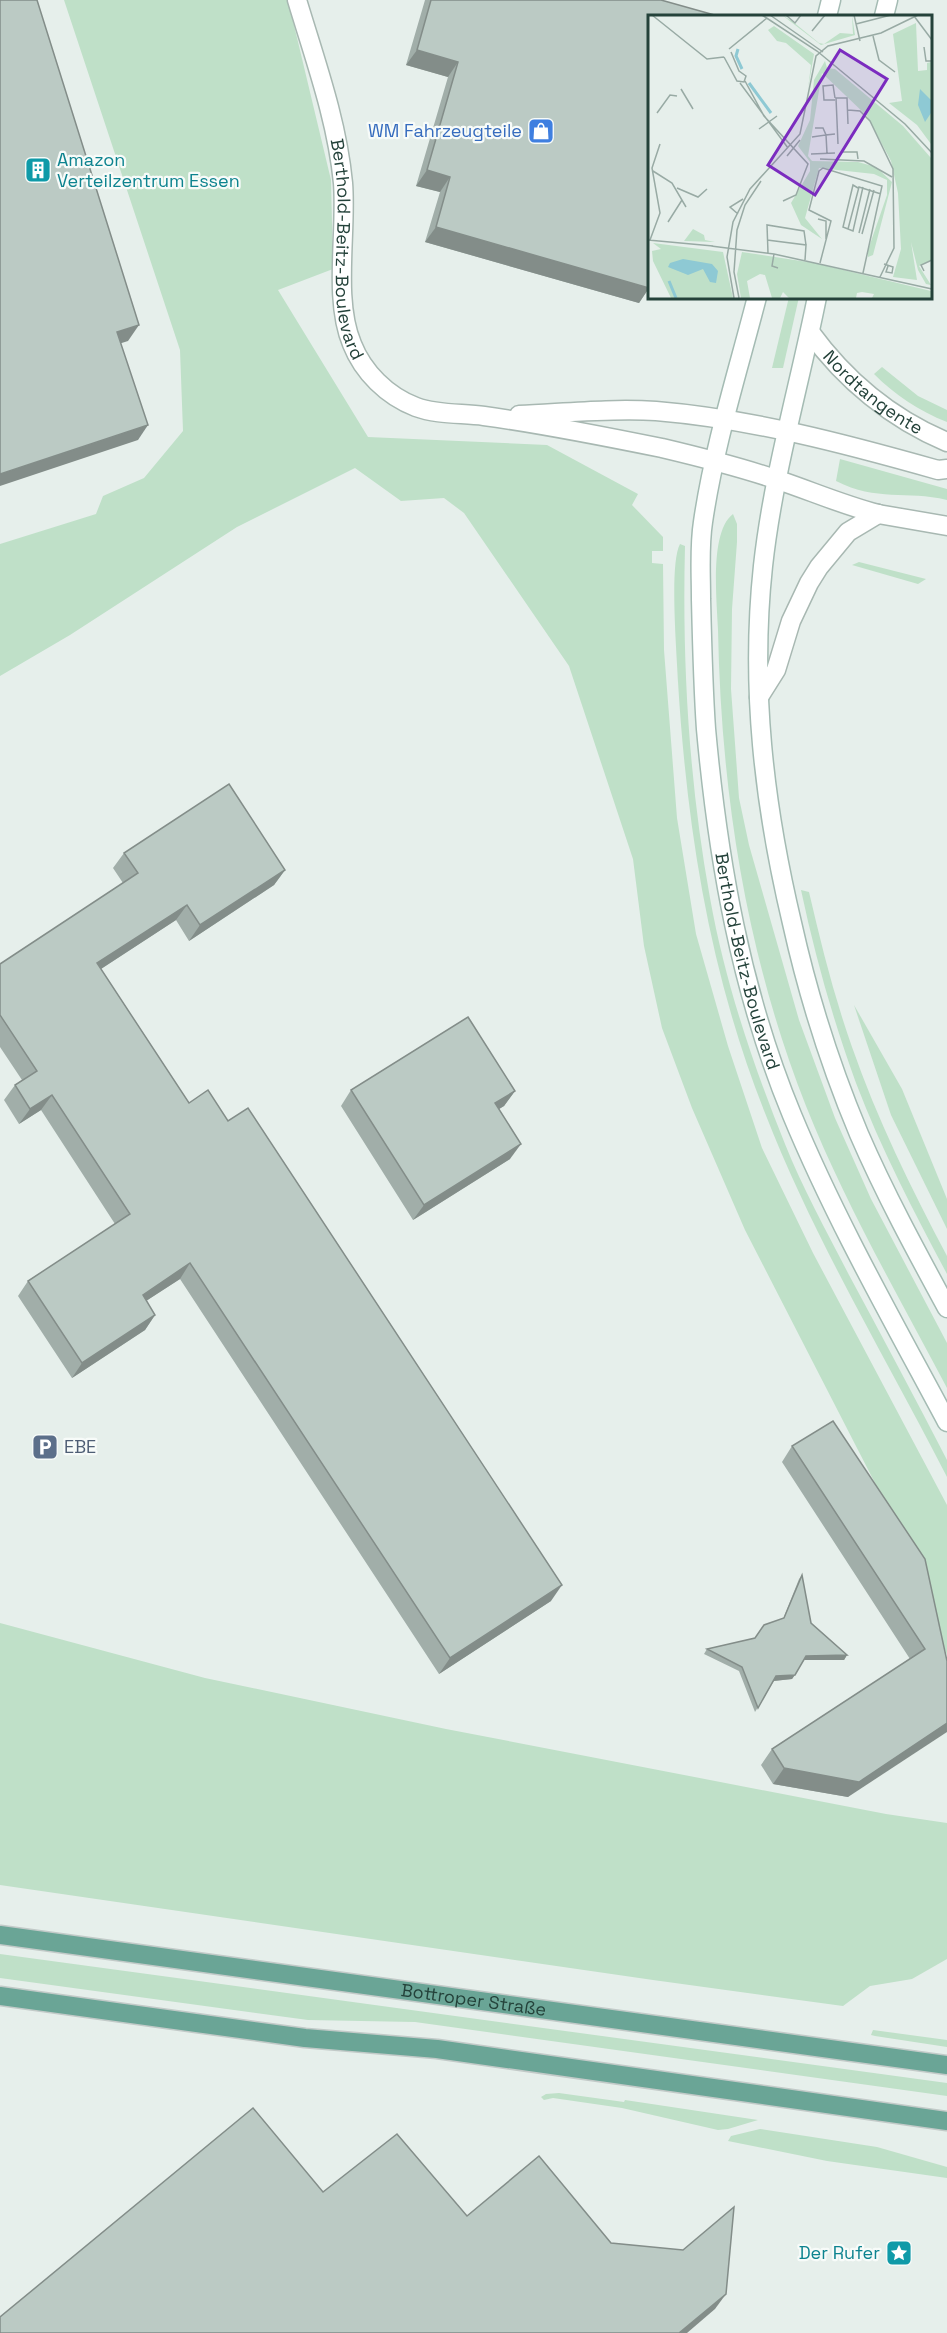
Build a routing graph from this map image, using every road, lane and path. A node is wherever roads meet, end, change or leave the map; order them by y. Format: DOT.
graph roads {
  1 [pos="297,0"];
  2 [pos="831,0"];
  3 [pos="888,0"];
  4 [pos="827,15"];
  5 [pos="884,15"];
  6 [pos="757,298"];
  7 [pos="817,298"];
  8 [pos="810,332"];
  9 [pos="484,416"];
  10 [pos="726,419"];
  11 [pos="788,431"];
  12 [pos="947,442"];
  13 [pos="715,462"];
  14 [pos="947,469"];
  15 [pos="777,480"];
  16 [pos="878,514"];
  17 [pos="947,526"];
  18 [pos="759,697"];
  19 [pos="947,1308"];
  20 [pos="947,1422"];
  21 [pos="0,1935"];
  22 [pos="0,1996"];
  23 [pos="947,2065"];
  24 [pos="947,2121"];
  1 -- 9 [label="main road, Berthold-Beitz-Boulevard"];
  2 -- 4 [label="main road"];
  3 -- 5 [label="main road"];
  6 -- 10 [label="main road, Berthold-Beitz-Boulevard"];
  7 -- 8 [label="main road"];
  8 -- 11 [label="main road"];
  8 -- 12 [label="main road, Nordtangente"];
  9 -- 10 [label="main road, Berthold-Beitz-Boulevard"];
  9 -- 13 [label="main road, Berthold-Beitz-Boulevard"];
  10 -- 11 [label="main road, Berthold-Beitz-Boulevard"];
  10 -- 13 [label="main road, Berthold-Beitz-Boulevard"];
  11 -- 14 [label="main road, Nordtangente"];
  11 -- 15 [label="main road"];
  13 -- 15 [label="main road, Berthold-Beitz-Boulevard"];
  13 -- 20 [label="main road, Berthold-Beitz-Boulevard"];
  15 -- 16 [label="main road"];
  15 -- 18 [label="main road"];
  16 -- 17 [label="main road"];
  16 -- 18 [label="main road"];
  18 -- 19 [label="main road"];
  21 -- 23 [label="main road, Bottroper Straße"];
  22 -- 24 [label="main road"];
}
